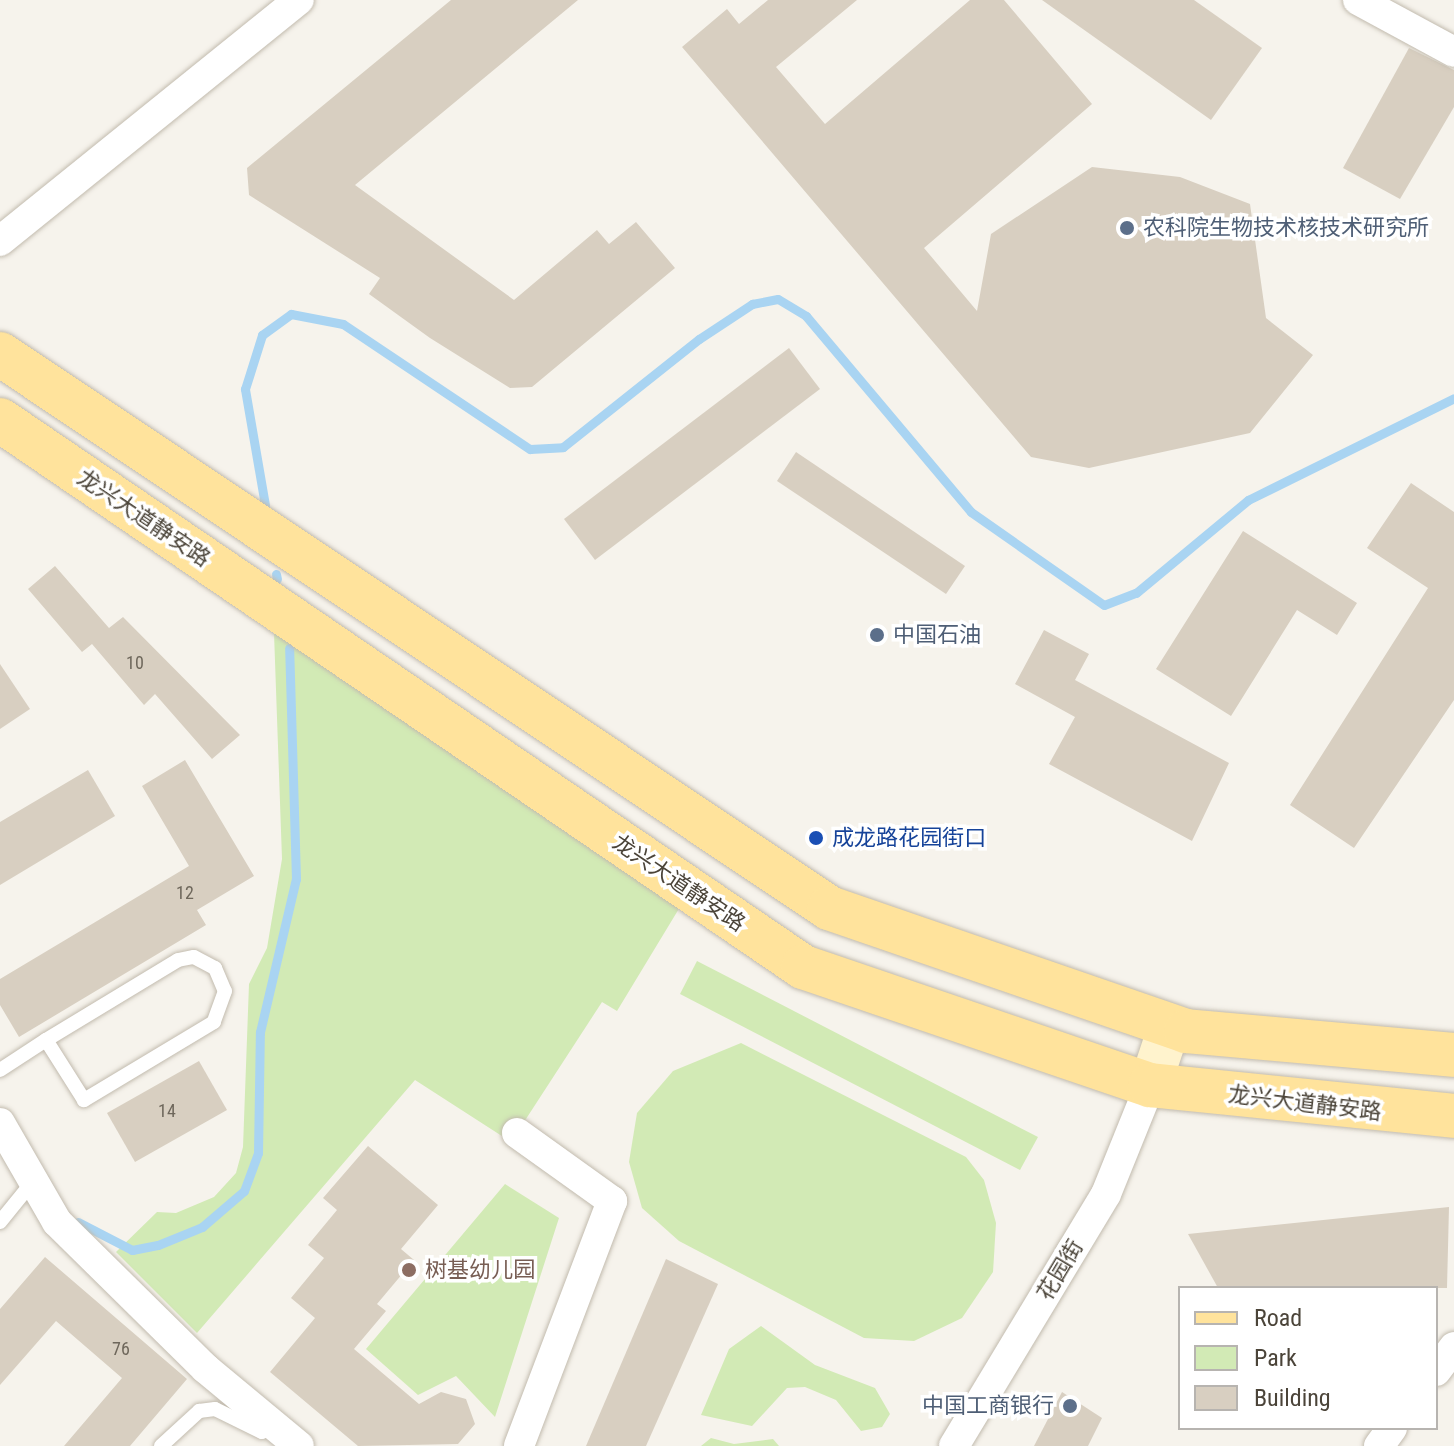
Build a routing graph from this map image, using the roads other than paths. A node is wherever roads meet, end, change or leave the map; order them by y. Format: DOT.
graph roads {
  1 [pos="299,0"];
  2 [pos="1358,0"];
  3 [pos="1454,52"];
  4 [pos="0,241"];
  5 [pos="0,354"];
  6 [pos="0,420"];
  7 [pos="1170,1025"];
  8 [pos="46,1040"];
  9 [pos="1454,1055"];
  10 [pos="0,1070"];
  11 [pos="1150,1085"];
  12 [pos="1454,1116"];
  13 [pos="0,1123"];
  14 [pos="517,1133"];
  15 [pos="34,1180"];
  16 [pos="0,1222"];
  17 [pos="1454,1347"];
  18 [pos="1438,1368"];
  19 [pos="274,1426"];
  20 [pos="161,1446"];
  21 [pos="299,1446"];
  22 [pos="519,1446"];
  23 [pos="954,1446"];
  1 -- 4 [label="street"];
  2 -- 3 [label="street"];
  5 -- 7 [label="main road"];
  6 -- 11 [label="main road, 龙兴大道静安路"];
  7 -- 9 [label="main road"];
  7 -- 11 [label="street"];
  8 -- 8 [label="lane"];
  8 -- 10 [label="lane"];
  11 -- 12 [label="main road, 龙兴大道静安路"];
  11 -- 23 [label="street, 花园街"];
  13 -- 15 [label="street"];
  14 -- 22 [label="street"];
  15 -- 16 [label="lane"];
  15 -- 19 [label="street"];
  17 -- 18 [label="street"];
  19 -- 20 [label="lane"];
  19 -- 21 [label="street"];
}
